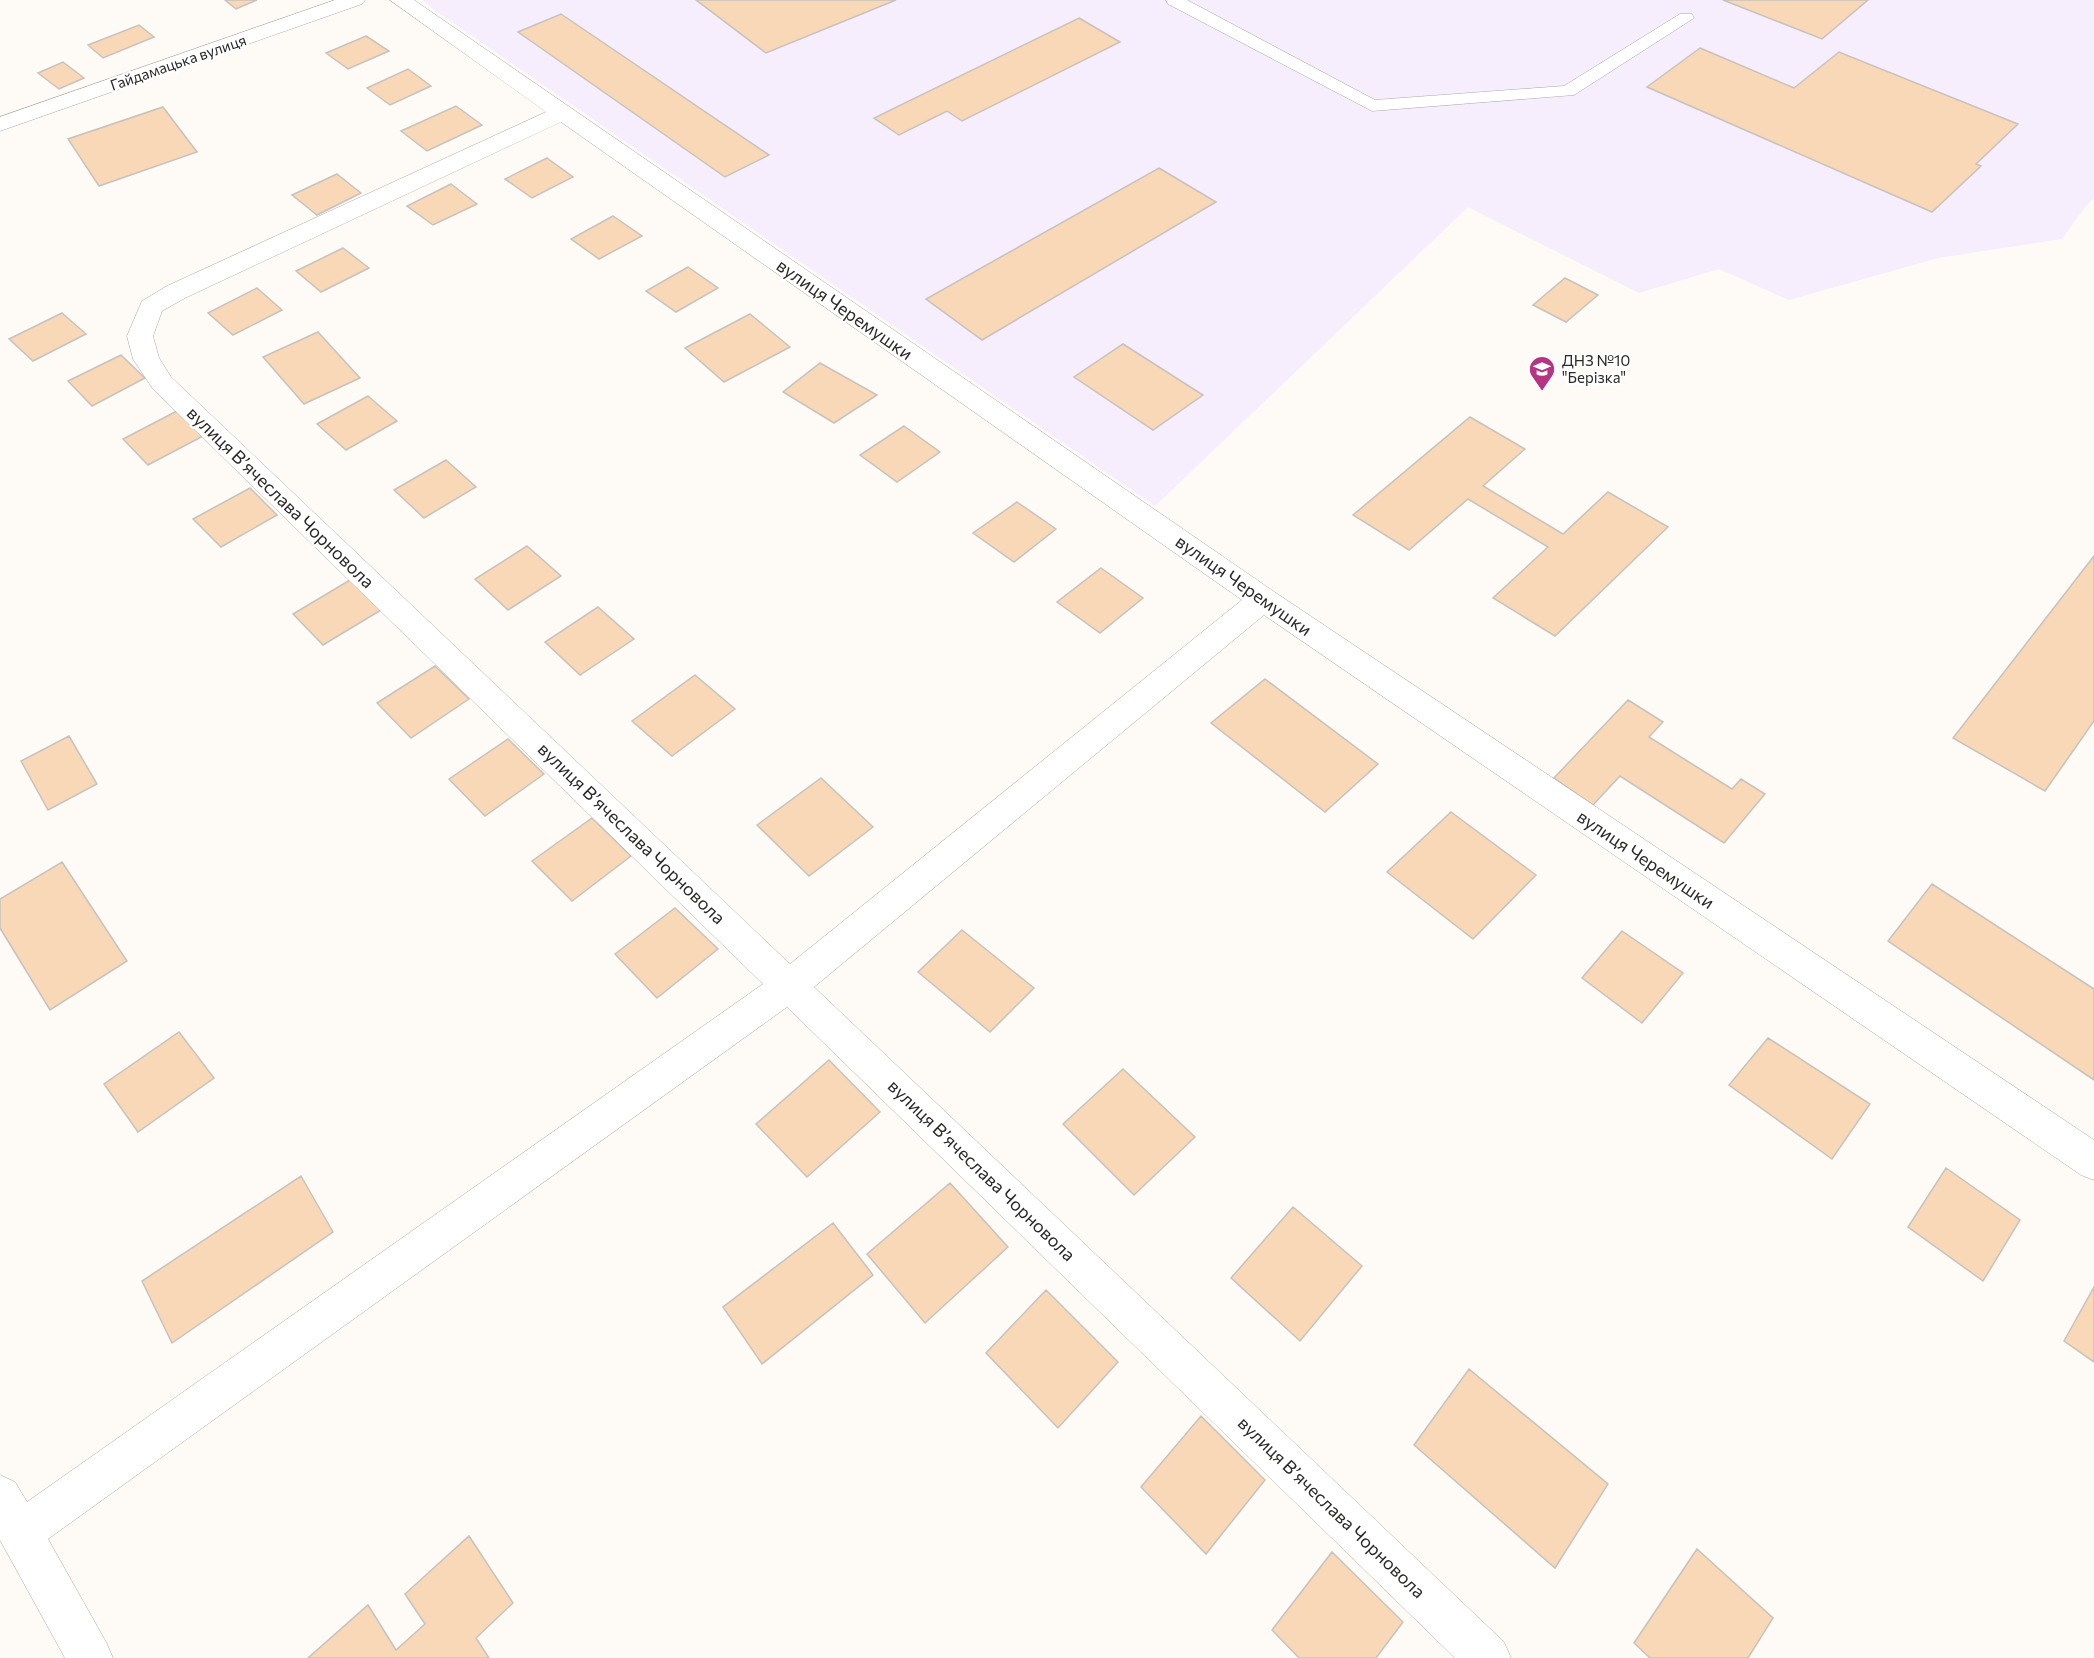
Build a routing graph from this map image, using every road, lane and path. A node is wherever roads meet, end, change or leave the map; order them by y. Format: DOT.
graph roads {
  1 [pos="355,0"];
  2 [pos="400,0"];
  3 [pos="1174,0"];
  4 [pos="1686,18"];
  5 [pos="562,114"];
  6 [pos="0,124"];
  7 [pos="1263,599"];
  8 [pos="790,985"];
  9 [pos="2094,1162"];
  10 [pos="10,1515"];
  11 [pos="90,1658"];
  12 [pos="1488,1658"];
  1 -- 6 [label="street, Гайдамацька вулиця"];
  2 -- 5 [label="street, вулиця Черемушки"];
  3 -- 4 [label="lane"];
  5 -- 7 [label="street, вулиця Черемушки"];
  5 -- 8 [label="street, вулиця Вʼячеслава Чорновола"];
  7 -- 8 [label="street"];
  7 -- 9 [label="street, вулиця Черемушки"];
  8 -- 10 [label="street"];
  8 -- 12 [label="street, вулиця Вʼячеслава Чорновола"];
  10 -- 11 [label="street"];
}
